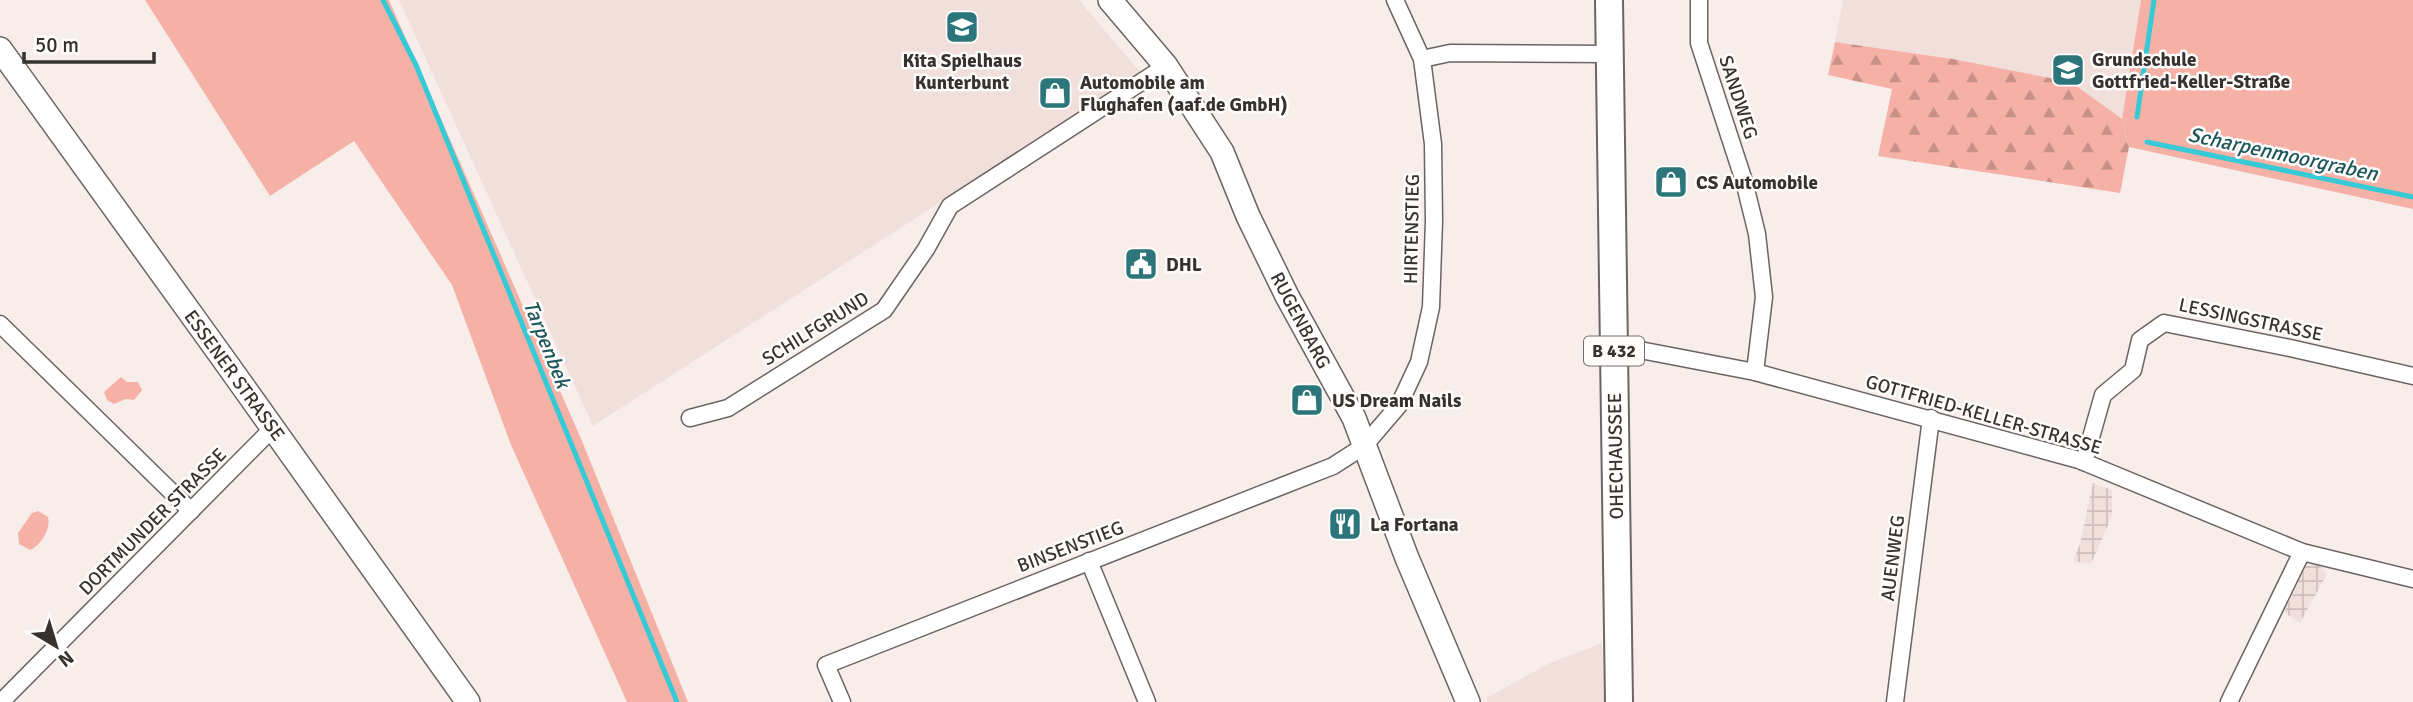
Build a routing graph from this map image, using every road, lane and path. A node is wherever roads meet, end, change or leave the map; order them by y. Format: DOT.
graph roads {
  1 [pos="1111,0"];
  2 [pos="1395,0"];
  3 [pos="1609,0"];
  4 [pos="1699,0"];
  5 [pos="0,49"];
  6 [pos="1610,54"];
  7 [pos="1422,60"];
  8 [pos="1166,66"];
  9 [pos="0,324"];
  10 [pos="1614,345"];
  11 [pos="1755,372"];
  12 [pos="2413,376"];
  13 [pos="690,418"];
  14 [pos="1931,418"];
  15 [pos="273,428"];
  16 [pos="1364,446"];
  17 [pos="2084,462"];
  18 [pos="191,511"];
  19 [pos="2302,552"];
  20 [pos="1089,561"];
  21 [pos="2413,579"];
  22 [pos="1,702"];
  23 [pos="468,702"];
  24 [pos="842,702"];
  25 [pos="1147,702"];
  26 [pos="1468,702"];
  27 [pos="1619,702"];
  28 [pos="1895,702"];
  29 [pos="2229,702"];
  1 -- 8 [label="street, RUGENBARG"];
  2 -- 7 [label="street, HIRTENSTIEG"];
  3 -- 6 [label="main road, OHECHAUSSEE / B 432"];
  4 -- 11 [label="street, SANDWEG"];
  5 -- 15 [label="street, ESSENER STRASSE"];
  6 -- 7 [label="street"];
  6 -- 10 [label="main road, OHECHAUSSEE / B 432"];
  7 -- 16 [label="street, HIRTENSTIEG"];
  8 -- 13 [label="street, SCHILFGRUND"];
  8 -- 16 [label="street, RUGENBARG"];
  9 -- 18 [label="street"];
  10 -- 11 [label="street, GOTTFRIED-KELLER-STRASSE"];
  10 -- 27 [label="main road, OHECHAUSSEE / B 432"];
  11 -- 14 [label="street, GOTTFRIED-KELLER-STRASSE"];
  12 -- 17 [label="street, LESSINGSTRASSE"];
  14 -- 17 [label="street, GOTTFRIED-KELLER-STRASSE"];
  14 -- 28 [label="street, AUENWEG"];
  15 -- 18 [label="street, DORTMUNDER STRASSE"];
  15 -- 23 [label="street, ESSENER STRASSE"];
  16 -- 20 [label="street, BINSENSTIEG"];
  16 -- 26 [label="street, RUGENBARG"];
  17 -- 19 [label="street, GOTTFRIED-KELLER-STRASSE"];
  18 -- 22 [label="street, DORTMUNDER STRASSE"];
  19 -- 21 [label="street, GOTTFRIED-KELLER-STRASSE"];
  19 -- 29 [label="street"];
  20 -- 24 [label="street, BINSENSTIEG"];
  20 -- 25 [label="street"];
}
